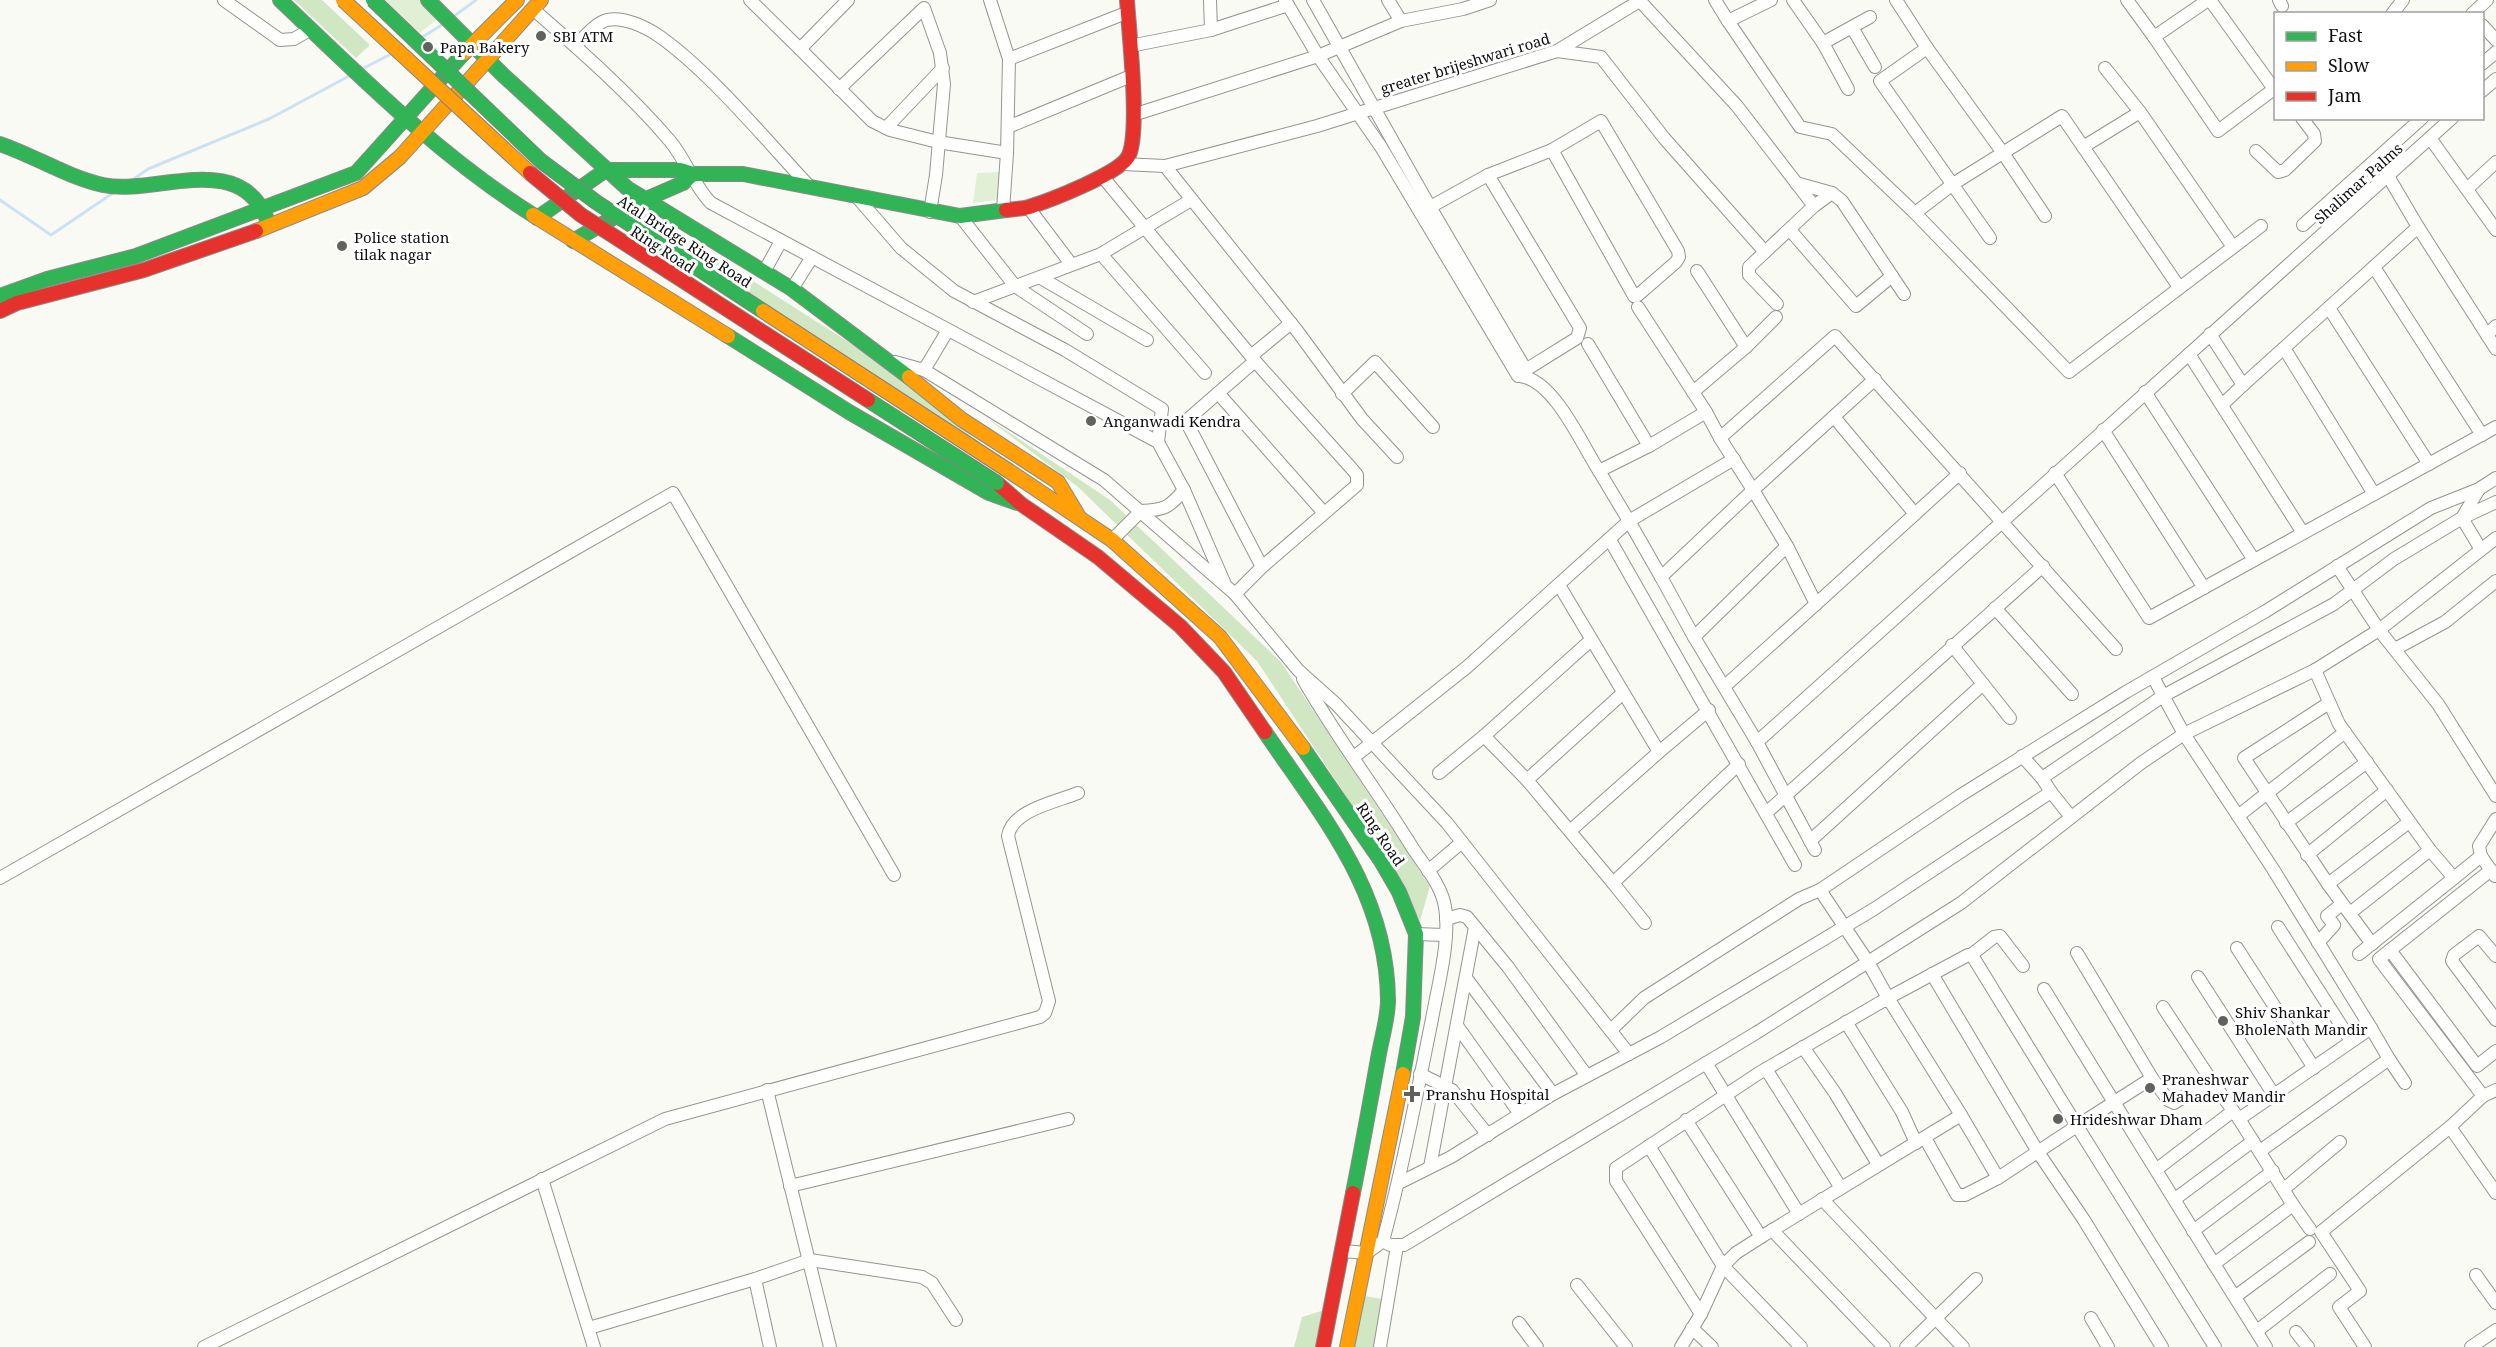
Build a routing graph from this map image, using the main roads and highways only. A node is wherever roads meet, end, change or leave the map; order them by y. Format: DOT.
graph roads {
  1 [pos="280,0"];
  2 [pos="343,0"];
  3 [pos="373,0"];
  4 [pos="428,0"];
  5 [pos="517,0"];
  6 [pos="537,4"];
  7 [pos="1126,7"];
  8 [pos="472,44"];
  9 [pos="487,59"];
  10 [pos="405,118"];
  11 [pos="420,132"];
  12 [pos="0,144"];
  13 [pos="606,170"];
  14 [pos="693,174"];
  15 [pos="644,200"];
  16 [pos="264,208"];
  17 [pos="537,218"];
  18 [pos="269,226"];
  19 [pos="573,241"];
  20 [pos="0,296"];
  21 [pos="0,311"];
  22 [pos="1009,471"];
  23 [pos="1018,504"];
  24 [pos="1079,517"];
  25 [pos="1323,1347"];
  26 [pos="1347,1347"];
  1 -- 10 [label="main road"];
  2 -- 23 [label="main road, Ring Road, bridge"];
  3 -- 22 [label="main road, Atal Bridge Ring Road, bridge"];
  4 -- 8 [label="main road"];
  5 -- 8 [label="main road"];
  6 -- 9 [label="main road"];
  7 -- 14 [label="main road"];
  8 -- 9 [label="main road"];
  8 -- 10 [label="main road"];
  9 -- 11 [label="main road"];
  9 -- 13 [label="main road"];
  10 -- 11 [label="main road"];
  10 -- 16 [label="main road"];
  11 -- 17 [label="main road"];
  11 -- 18 [label="main road"];
  12 -- 16 [label="main road"];
  13 -- 14 [label="main road"];
  13 -- 15 [label="main road"];
  13 -- 17 [label="main road"];
  14 -- 15 [label="main road"];
  15 -- 19 [label="main road"];
  15 -- 24 [label="main road"];
  16 -- 18 [label="main road"];
  16 -- 20 [label="main road"];
  17 -- 19 [label="main road"];
  18 -- 21 [label="main road"];
  19 -- 23 [label="main road"];
  22 -- 24 [label="main road, Ring Road"];
  23 -- 25 [label="main road"];
  24 -- 26 [label="main road, Ring Road"];
}
